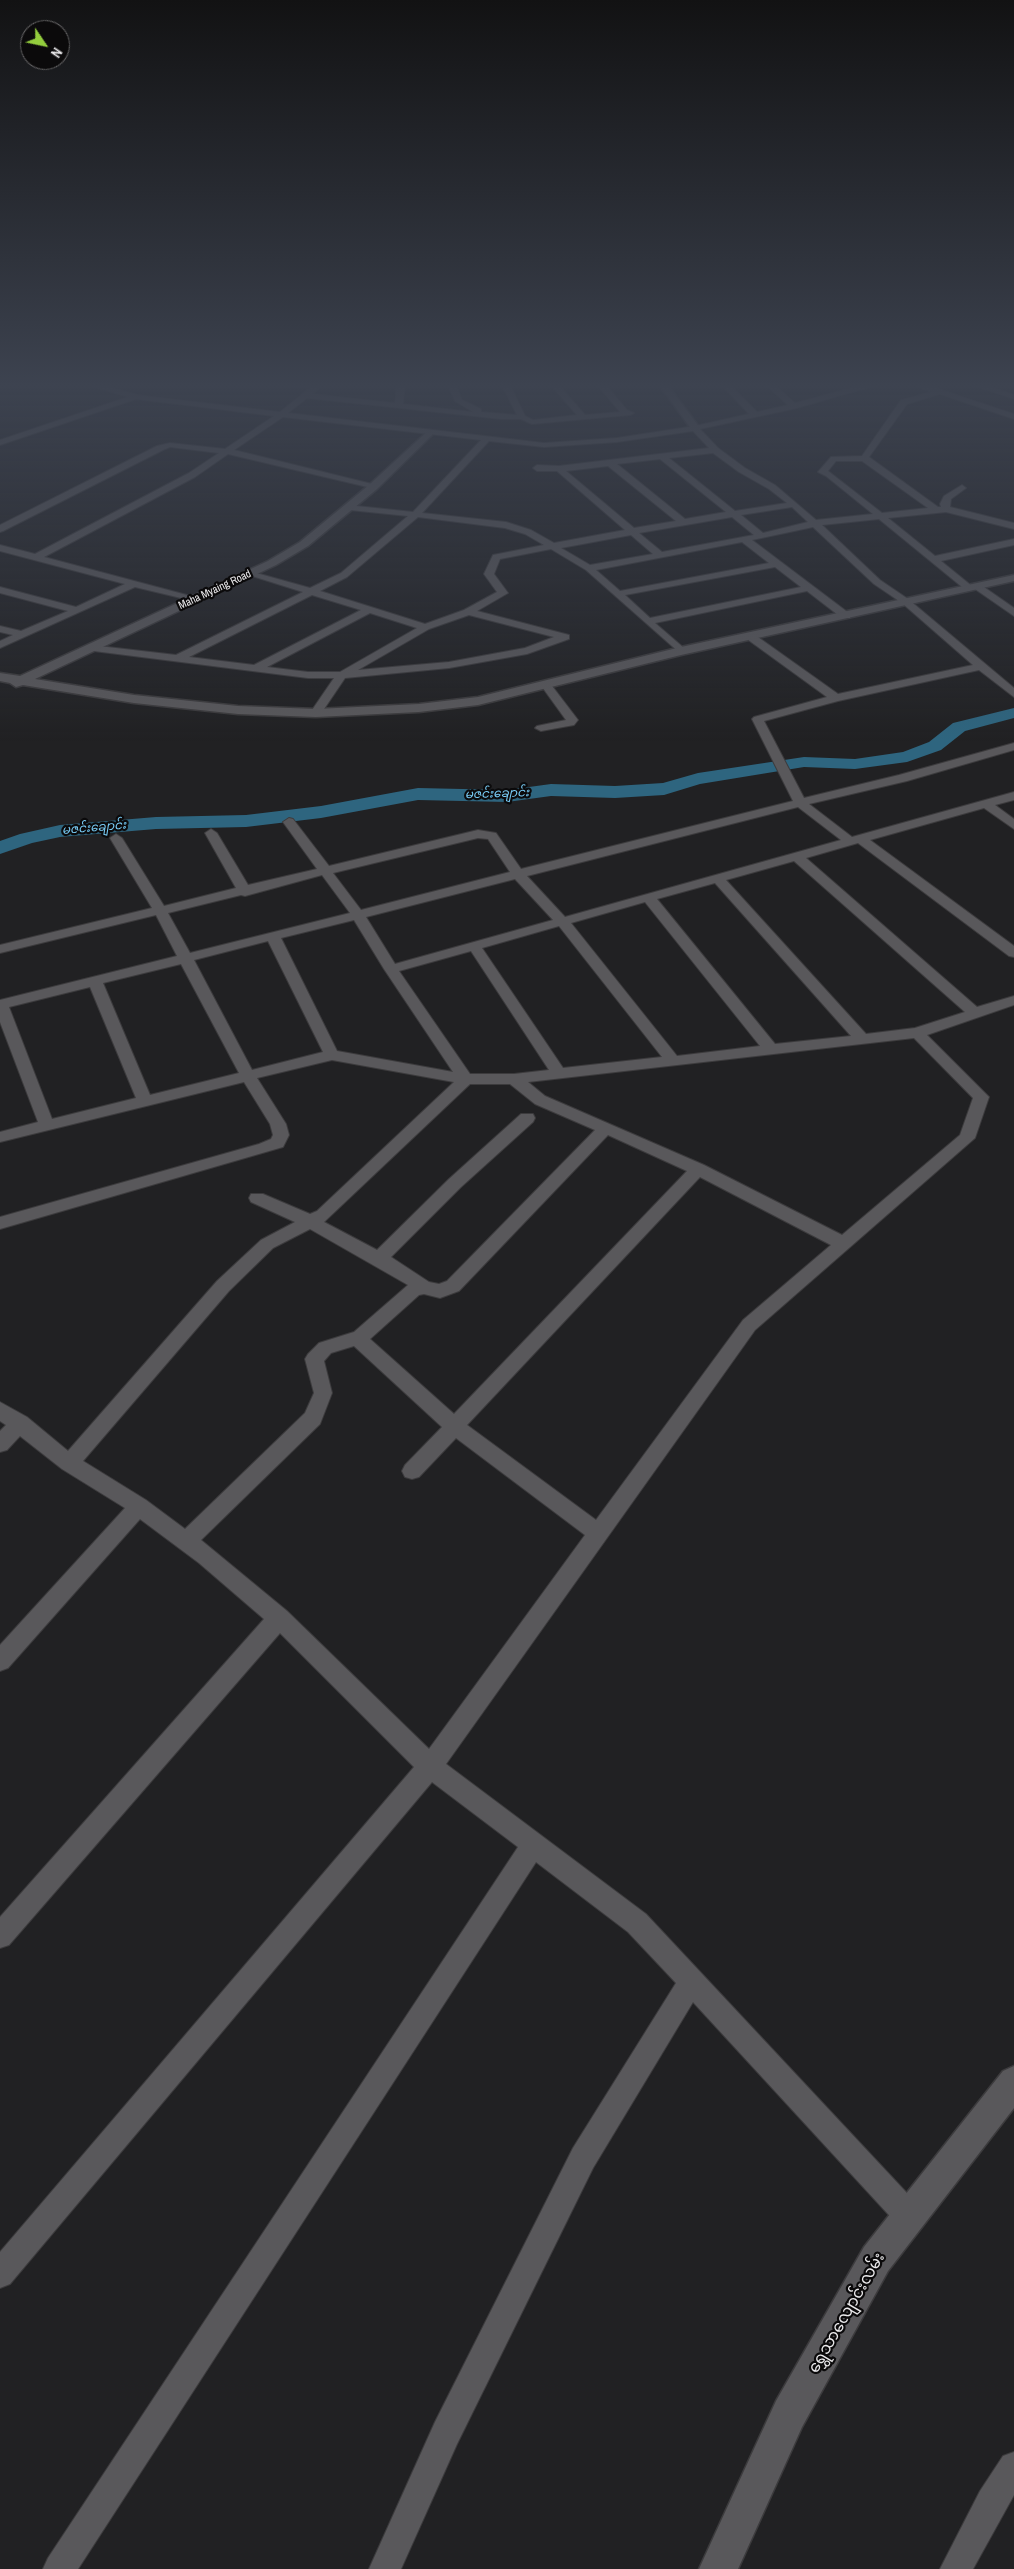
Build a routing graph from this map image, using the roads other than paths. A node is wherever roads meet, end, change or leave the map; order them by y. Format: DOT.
graph roads {
  1 [pos="49,503"];
  2 [pos="141,503"];
  3 [pos="355,503"];
  4 [pos="426,503"];
  5 [pos="599,503"];
  6 [pos="659,503"];
  7 [pos="719,503"];
  8 [pos="865,503"];
  9 [pos="926,503"];
  10 [pos="945,503"];
  11 [pos="794,504"];
  12 [pos="350,507"];
  13 [pos="934,509"];
  14 [pos="946,509"];
  15 [pos="732,513"];
  16 [pos="0,515"];
  17 [pos="880,515"];
  18 [pos="414,516"];
  19 [pos="15,520"];
  20 [pos="683,522"];
  21 [pos="815,524"];
  22 [pos="1014,526"];
  23 [pos="0,529"];
  24 [pos="632,531"];
  25 [pos="761,536"];
  26 [pos="744,539"];
  27 [pos="1014,542"];
  28 [pos="553,546"];
  29 [pos="0,548"];
  30 [pos="660,554"];
  31 [pos="35,558"];
  32 [pos="935,559"];
  33 [pos="777,564"];
  34 [pos="589,568"];
  35 [pos="252,573"];
  36 [pos="1014,578"];
  37 [pos="134,584"];
  38 [pos="809,588"];
  39 [pos="974,588"];
  40 [pos="0,590"];
  41 [pos="314,592"];
  42 [pos="617,594"];
  43 [pos="195,600"];
  44 [pos="905,601"];
  45 [pos="371,609"];
  46 [pos="77,610"];
  47 [pos="468,612"];
  48 [pos="1014,614"];
  49 [pos="846,616"];
  50 [pos="648,621"];
  51 [pos="426,627"];
  52 [pos="0,628"];
  53 [pos="23,635"];
  54 [pos="752,637"];
  55 [pos="0,645"];
  56 [pos="90,648"];
  57 [pos="681,651"];
  58 [pos="175,660"];
  59 [pos="982,666"];
  60 [pos="256,668"];
  61 [pos="342,675"];
  62 [pos="0,677"];
  63 [pos="18,682"];
  64 [pos="545,684"];
  65 [pos="0,690"];
  66 [pos="1010,691"];
  67 [pos="836,698"];
  68 [pos="316,713"];
  69 [pos="541,728"];
  70 [pos="1014,746"];
  71 [pos="1014,796"];
  72 [pos="800,803"];
  73 [pos="986,804"];
  74 [pos="289,822"];
  75 [pos="1014,825"];
  76 [pos="211,833"];
  77 [pos="116,838"];
  78 [pos="856,840"];
  79 [pos="796,856"];
  80 [pos="325,872"];
  81 [pos="517,873"];
  82 [pos="717,878"];
  83 [pos="245,892"];
  84 [pos="648,897"];
  85 [pos="161,912"];
  86 [pos="357,913"];
  87 [pos="562,921"];
  88 [pos="272,935"];
  89 [pos="474,946"];
  90 [pos="0,949"];
  91 [pos="1014,953"];
  92 [pos="185,958"];
  93 [pos="392,969"];
  94 [pos="95,981"];
  95 [pos="1014,1000"];
  96 [pos="0,1005"];
  97 [pos="975,1014"];
  98 [pos="917,1034"];
  99 [pos="863,1040"];
  100 [pos="771,1050"];
  101 [pos="332,1055"];
  102 [pos="673,1061"];
  103 [pos="559,1074"];
  104 [pos="248,1076"];
  105 [pos="514,1079"];
  106 [pos="466,1080"];
  107 [pos="145,1101"];
  108 [pos="527,1118"];
  109 [pos="47,1126"];
  110 [pos="606,1128"];
  111 [pos="0,1137"];
  112 [pos="698,1169"];
  113 [pos="258,1198"];
  114 [pos="311,1222"];
  115 [pos="0,1223"];
  116 [pos="844,1244"];
  117 [pos="379,1259"];
  118 [pos="424,1287"];
  119 [pos="360,1337"];
  120 [pos="0,1410"];
  121 [pos="20,1424"];
  122 [pos="454,1426"];
  123 [pos="0,1444"];
  124 [pos="69,1463"];
  125 [pos="412,1471"];
  126 [pos="139,1506"];
  127 [pos="598,1533"];
  128 [pos="186,1541"];
  129 [pos="279,1618"];
  130 [pos="0,1661"];
  131 [pos="430,1766"];
  132 [pos="534,1844"];
  133 [pos="0,1936"];
  134 [pos="692,1981"];
  135 [pos="1014,2082"];
  136 [pos="909,2216"];
  137 [pos="0,2274"];
  138 [pos="1014,2467"];
  139 [pos="59,2569"];
  140 [pos="386,2569"];
  141 [pos="718,2569"];
  142 [pos="956,2569"];
  1 -- 19 [label="street"];
  2 -- 31 [label="street"];
  3 -- 12 [label="street, Maha Myaing Road"];
  4 -- 18 [label="street"];
  5 -- 24 [label="street"];
  6 -- 20 [label="street"];
  7 -- 15 [label="street"];
  8 -- 17 [label="street"];
  9 -- 13 [label="street"];
  10 -- 14 [label="street"];
  11 -- 15 [label="street"];
  11 -- 21 [label="street"];
  12 -- 18 [label="street"];
  12 -- 35 [label="street, Maha Myaing Road"];
  13 -- 14 [label="street"];
  13 -- 17 [label="street"];
  14 -- 22 [label="street"];
  15 -- 20 [label="street"];
  15 -- 25 [label="street"];
  16 -- 19 [label="street"];
  17 -- 21 [label="street"];
  17 -- 32 [label="street"];
  18 -- 28 [label="street"];
  18 -- 41 [label="street"];
  19 -- 23 [label="street"];
  20 -- 24 [label="street"];
  21 -- 25 [label="street"];
  21 -- 44 [label="street"];
  24 -- 28 [label="street"];
  24 -- 30 [label="street"];
  25 -- 26 [label="street"];
  26 -- 30 [label="street"];
  26 -- 33 [label="street"];
  27 -- 32 [label="street"];
  28 -- 34 [label="street"];
  28 -- 47 [label="street"];
  29 -- 31 [label="street"];
  30 -- 34 [label="street"];
  31 -- 37 [label="street"];
  32 -- 39 [label="street"];
  33 -- 38 [label="street"];
  33 -- 42 [label="street"];
  34 -- 42 [label="street"];
  35 -- 41 [label="street"];
  35 -- 43 [label="street, Maha Myaing Road"];
  36 -- 39 [label="street"];
  37 -- 43 [label="street"];
  37 -- 46 [label="street"];
  38 -- 49 [label="street"];
  38 -- 50 [label="street"];
  39 -- 44 [label="street"];
  39 -- 48 [label="street"];
  40 -- 46 [label="street"];
  41 -- 45 [label="street"];
  41 -- 58 [label="street"];
  42 -- 50 [label="street"];
  43 -- 56 [label="street, Maha Myaing Road"];
  44 -- 49 [label="street"];
  44 -- 59 [label="street"];
  45 -- 51 [label="street"];
  45 -- 60 [label="street"];
  46 -- 53 [label="street"];
  47 -- 51 [label="street"];
  47 -- 61 [label="street"];
  49 -- 54 [label="street"];
  50 -- 57 [label="street"];
  51 -- 61 [label="street"];
  52 -- 53 [label="street"];
  53 -- 55 [label="street"];
  54 -- 57 [label="street"];
  54 -- 67 [label="street"];
  56 -- 58 [label="street"];
  56 -- 63 [label="street, Maha Myaing Road"];
  57 -- 64 [label="street"];
  58 -- 60 [label="street"];
  59 -- 66 [label="street"];
  59 -- 67 [label="street"];
  60 -- 61 [label="street"];
  61 -- 68 [label="street"];
  62 -- 63 [label="street"];
  63 -- 65 [label="street, Maha Myaing Road"];
  63 -- 68 [label="street"];
  64 -- 68 [label="street"];
  64 -- 69 [label="street"];
  67 -- 72 [label="street"];
  70 -- 72 [label="street"];
  71 -- 73 [label="street"];
  72 -- 78 [label="street"];
  72 -- 81 [label="street"];
  73 -- 75 [label="street"];
  73 -- 78 [label="street"];
  74 -- 80 [label="street"];
  76 -- 83 [label="street"];
  77 -- 85 [label="street"];
  78 -- 79 [label="street"];
  78 -- 91 [label="street"];
  79 -- 82 [label="street"];
  79 -- 97 [label="street"];
  80 -- 81 [label="street"];
  80 -- 83 [label="street"];
  80 -- 86 [label="street"];
  81 -- 86 [label="street"];
  81 -- 87 [label="street"];
  82 -- 84 [label="street"];
  82 -- 99 [label="street"];
  83 -- 85 [label="street"];
  84 -- 87 [label="street"];
  84 -- 100 [label="street"];
  85 -- 90 [label="street"];
  85 -- 92 [label="street"];
  86 -- 88 [label="street"];
  86 -- 93 [label="street"];
  87 -- 89 [label="street"];
  87 -- 102 [label="street"];
  88 -- 92 [label="street"];
  88 -- 101 [label="street"];
  89 -- 93 [label="street"];
  89 -- 103 [label="street"];
  92 -- 94 [label="street"];
  92 -- 104 [label="street"];
  93 -- 106 [label="street"];
  94 -- 96 [label="street"];
  94 -- 107 [label="street"];
  95 -- 97 [label="street"];
  96 -- 109 [label="street"];
  97 -- 98 [label="street"];
  98 -- 99 [label="street"];
  98 -- 116 [label="street"];
  99 -- 100 [label="street"];
  100 -- 102 [label="street"];
  101 -- 104 [label="street"];
  101 -- 106 [label="street"];
  102 -- 103 [label="street"];
  103 -- 105 [label="street"];
  104 -- 107 [label="street"];
  104 -- 115 [label="street"];
  105 -- 106 [label="street"];
  105 -- 110 [label="street"];
  106 -- 114 [label="street"];
  107 -- 109 [label="street"];
  108 -- 117 [label="street"];
  109 -- 111 [label="street"];
  110 -- 112 [label="street"];
  110 -- 118 [label="street"];
  112 -- 116 [label="street"];
  112 -- 122 [label="street"];
  113 -- 114 [label="street"];
  114 -- 117 [label="street"];
  114 -- 124 [label="street"];
  116 -- 127 [label="street"];
  117 -- 118 [label="street"];
  118 -- 119 [label="street"];
  119 -- 122 [label="street"];
  119 -- 128 [label="street"];
  120 -- 121 [label="street"];
  121 -- 123 [label="street"];
  121 -- 124 [label="street"];
  122 -- 125 [label="street"];
  122 -- 127 [label="street"];
  124 -- 126 [label="street"];
  126 -- 128 [label="street"];
  126 -- 130 [label="street"];
  127 -- 131 [label="street"];
  128 -- 129 [label="street"];
  129 -- 131 [label="street"];
  129 -- 133 [label="street"];
  131 -- 132 [label="street"];
  131 -- 137 [label="street"];
  132 -- 134 [label="street"];
  132 -- 139 [label="street"];
  134 -- 136 [label="street"];
  134 -- 140 [label="street"];
  135 -- 136 [label="street, ရွှေသာလျောင်းလမ်း"];
  136 -- 141 [label="street, ရွှေသာလျောင်းလမ်း"];
  138 -- 142 [label="street"];
}
